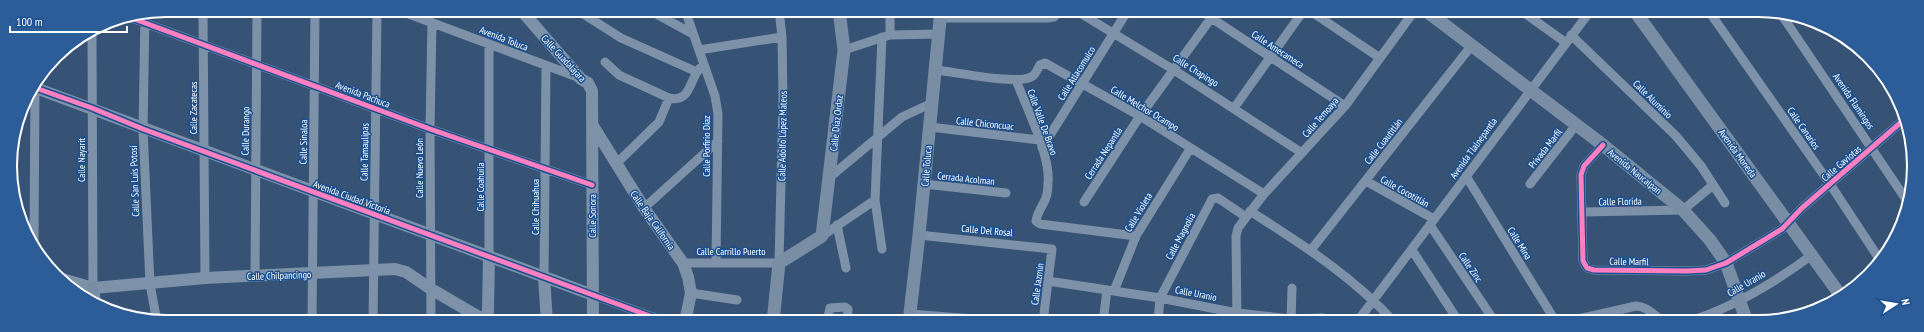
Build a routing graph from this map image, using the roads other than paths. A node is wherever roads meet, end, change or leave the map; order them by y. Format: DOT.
graph roads {
  1 [pos="203,17"];
  2 [pos="257,17"];
  3 [pos="315,17"];
  4 [pos="377,17"];
  5 [pos="416,17"];
  6 [pos="527,17"];
  7 [pos="588,17"];
  8 [pos="662,17"];
  9 [pos="687,17"];
  10 [pos="780,17"];
  11 [pos="840,17"];
  12 [pos="889,17"];
  13 [pos="941,17"];
  14 [pos="1021,17"];
  15 [pos="1054,17"];
  16 [pos="1087,17"];
  17 [pos="1124,17"];
  18 [pos="1299,17"];
  19 [pos="1319,17"];
  20 [pos="1409,17"];
  21 [pos="1434,17"];
  22 [pos="1532,17"];
  23 [pos="1585,17"];
  24 [pos="1639,17"];
  25 [pos="1713,17"];
  26 [pos="1211,18"];
  27 [pos="145,19"];
  28 [pos="1785,20"];
  29 [pos="432,23"];
  30 [pos="1114,33"];
  31 [pos="693,34"];
  32 [pos="939,34"];
  33 [pos="92,36"];
  34 [pos="886,36"];
  35 [pos="782,37"];
  36 [pos="1568,38"];
  37 [pos="204,44"];
  38 [pos="489,44"];
  39 [pos="1472,45"];
  40 [pos="699,50"];
  41 [pos="844,50"];
  42 [pos="1271,57"];
  43 [pos="1380,58"];
  44 [pos="605,62"];
  45 [pos="257,64"];
  46 [pos="704,64"];
  47 [pos="546,66"];
  48 [pos="936,70"];
  49 [pos="1174,70"];
  50 [pos="697,72"];
  51 [pos="581,78"];
  52 [pos="1016,80"];
  53 [pos="1083,83"];
  54 [pos="314,85"];
  55 [pos="590,87"];
  56 [pos="38,89"];
  57 [pos="1530,89"];
  58 [pos="34,96"];
  59 [pos="669,98"];
  60 [pos="932,103"];
  61 [pos="1345,106"];
  62 [pos="92,108"];
  63 [pos="1234,108"];
  64 [pos="376,109"];
  65 [pos="1140,116"];
  66 [pos="1901,123"];
  67 [pos="592,125"];
  68 [pos="1576,125"];
  69 [pos="930,127"];
  70 [pos="143,129"];
  71 [pos="430,129"];
  72 [pos="879,136"];
  73 [pos="718,140"];
  74 [pos="1040,144"];
  75 [pos="1603,145"];
  76 [pos="1872,148"];
  77 [pos="1190,149"];
  78 [pos="489,150"];
  79 [pos="204,152"];
  80 [pos="1302,154"];
  81 [pos="616,164"];
  82 [pos="544,168"];
  83 [pos="256,171"];
  84 [pos="1466,176"];
  85 [pos="830,177"];
  86 [pos="1366,181"];
  87 [pos="924,184"];
  88 [pos="1530,184"];
  89 [pos="1830,184"];
  90 [pos="592,185"];
  91 [pos="1714,185"];
  92 [pos="313,192"];
  93 [pos="1006,193"];
  94 [pos="1264,194"];
  95 [pos="1904,196"];
  96 [pos="875,200"];
  97 [pos="1084,202"];
  98 [pos="1725,203"];
  99 [pos="644,208"];
  100 [pos="1683,210"];
  101 [pos="1582,212"];
  102 [pos="374,214"];
  103 [pos="1248,214"];
  104 [pos="1432,222"];
  105 [pos="1788,222"];
  106 [pos="837,225"];
  107 [pos="34,235"];
  108 [pos="430,235"];
  109 [pos="920,235"];
  110 [pos="822,236"];
  111 [pos="1136,236"];
  112 [pos="1052,248"];
  113 [pos="882,249"];
  114 [pos="1312,250"];
  115 [pos="1412,250"];
  116 [pos="1812,255"];
  117 [pos="1877,256"];
  118 [pos="489,257"];
  119 [pos="683,262"];
  120 [pos="716,262"];
  121 [pos="779,262"];
  122 [pos="1726,263"];
  123 [pos="846,268"];
  124 [pos="374,270"];
  125 [pos="313,274"];
  126 [pos="255,276"];
  127 [pos="544,277"];
  128 [pos="205,278"];
  129 [pos="1048,281"];
  130 [pos="73,282"];
  131 [pos="150,284"];
  132 [pos="93,288"];
  133 [pos="1292,288"];
  134 [pos="431,289"];
  135 [pos="1110,290"];
  136 [pos="1838,292"];
  137 [pos="690,293"];
  138 [pos="593,295"];
  139 [pos="94,296"];
  140 [pos="1160,298"];
  141 [pos="737,300"];
  142 [pos="1375,300"];
  143 [pos="1740,300"];
  144 [pos="1615,311"];
  145 [pos="156,315"];
  146 [pos="312,315"];
  147 [pos="373,315"];
  148 [pos="431,315"];
  149 [pos="475,315"];
  150 [pos="487,315"];
  151 [pos="547,315"];
  152 [pos="593,315"];
  153 [pos="638,315"];
  154 [pos="686,315"];
  155 [pos="774,315"];
  156 [pos="828,315"];
  157 [pos="848,315"];
  158 [pos="910,315"];
  159 [pos="1044,315"];
  160 [pos="1105,315"];
  161 [pos="1159,315"];
  162 [pos="1229,315"];
  163 [pos="1237,315"];
  164 [pos="1291,315"];
  165 [pos="1363,315"];
  166 [pos="1388,315"];
  167 [pos="1454,315"];
  168 [pos="1490,315"];
  169 [pos="1552,315"];
  170 [pos="1597,315"];
  171 [pos="1616,315"];
  172 [pos="1655,315"];
  173 [pos="1709,315"];
  174 [pos="1745,315"];
  1 -- 37 [label="street, Calle Zacatecas"];
  2 -- 45 [label="street, Calle Durango"];
  3 -- 54 [label="street, Calle Sinaloa"];
  4 -- 64 [label="street, Calle Tamaulipas"];
  5 -- 29 [label="street, Avenida Toluca"];
  6 -- 51 [label="street, Calle Guadalajara"];
  7 -- 50 [label="street"];
  8 -- 31 [label="street"];
  9 -- 31 [label="street, Calle Porfirio Díaz"];
  10 -- 35 [label="street, Calle Adolfo López Mateos"];
  11 -- 41 [label="main road, Calle Díaz Ordaz"];
  12 -- 34 [label="street"];
  13 -- 32 [label="main road, Calle Toluca"];
  14 -- 15 [label="street"];
  16 -- 30 [label="street, Calle Chapingo"];
  17 -- 30 [label="street, Calle Atlacomulco"];
  18 -- 42 [label="street"];
  19 -- 43 [label="street"];
  20 -- 43 [label="street, Calle Temoaya"];
  21 -- 39 [label="main road, Avenida Naucalpan"];
  22 -- 36 [label="street, Calle Aluminio"];
  23 -- 36 [label="street, Avenida Tlalnepantla"];
  24 -- 105 [label="main road, Avenida Moneda"];
  25 -- 89 [label="street, Calle Canarios"];
  26 -- 42 [label="street, Calle Amecameca"];
  26 -- 49 [label="street, Cerrada Nepantla"];
  27 -- 37 [label="street, Avenida Pachuca"];
  27 -- 70 [label="street, Calle San Luis Potosí"];
  28 -- 76 [label="street, Avenida Flamingos"];
  29 -- 38 [label="street, Avenida Toluca"];
  29 -- 71 [label="street, Calle Nuevo León"];
  30 -- 49 [label="street, Calle Chapingo"];
  30 -- 53 [label="street, Calle Atlacomulco"];
  31 -- 40 [label="street, Calle Porfirio Díaz"];
  32 -- 34 [label="street"];
  32 -- 48 [label="main road, Calle Toluca"];
  33 -- 62 [label="street, Calle Nayarit"];
  34 -- 41 [label="street"];
  34 -- 72 [label="street"];
  35 -- 40 [label="street"];
  35 -- 121 [label="street, Calle Adolfo López Mateos"];
  36 -- 57 [label="street, Avenida Tlalnepantla"];
  36 -- 91 [label="street, Calle Aluminio"];
  37 -- 45 [label="street, Avenida Pachuca"];
  37 -- 79 [label="street, Calle Zacatecas"];
  38 -- 47 [label="street, Avenida Toluca"];
  38 -- 78 [label="street, Calle Coahuila"];
  39 -- 57 [label="main road, Avenida Naucalpan"];
  39 -- 86 [label="street, Calle Cuautitlán"];
  40 -- 46 [label="street, Calle Porfirio Díaz"];
  41 -- 85 [label="main road, Calle Díaz Ordaz"];
  42 -- 61 [label="street, Calle Amecameca"];
  42 -- 63 [label="street"];
  43 -- 61 [label="street, Calle Temoaya"];
  44 -- 59 [label="street"];
  45 -- 54 [label="street, Avenida Pachuca"];
  45 -- 83 [label="street, Calle Durango"];
  46 -- 50 [label="street"];
  46 -- 73 [label="street, Calle Porfirio Díaz"];
  47 -- 51 [label="street, Avenida Toluca"];
  47 -- 82 [label="street, Calle Chihuahua"];
  48 -- 52 [label="street, Calle Valle De Bravo"];
  48 -- 60 [label="main road, Calle Toluca"];
  49 -- 63 [label="street, Calle Chapingo"];
  49 -- 65 [label="street, Cerrada Nepantla"];
  50 -- 59 [label="street"];
  51 -- 55 [label="street, Calle Guadalajara"];
  52 -- 53 [label="street, Calle Melchor Ocampo"];
  52 -- 74 [label="street, Calle Valle De Bravo"];
  53 -- 65 [label="street, Calle Melchor Ocampo"];
  53 -- 74 [label="street, Calle Atlacomulco"];
  54 -- 64 [label="street, Avenida Pachuca"];
  54 -- 92 [label="street, Calle Sinaloa"];
  55 -- 67 [label="street, Calle Sonora"];
  56 -- 62 [label="street, Avenida Ciudad Victoria"];
  57 -- 68 [label="main road, Avenida Naucalpan"];
  57 -- 84 [label="street, Avenida Tlalnepantla"];
  58 -- 107 [label="street"];
  59 -- 81 [label="street"];
  60 -- 69 [label="main road, Calle Toluca"];
  60 -- 72 [label="street"];
  61 -- 80 [label="street, Calle Temoaya"];
  62 -- 70 [label="street, Avenida Ciudad Victoria"];
  62 -- 132 [label="street, Calle Nayarit"];
  63 -- 80 [label="street, Calle Chapingo"];
  64 -- 71 [label="street, Avenida Pachuca"];
  64 -- 102 [label="street, Calle Tamaulipas"];
  65 -- 77 [label="street, Calle Melchor Ocampo"];
  65 -- 97 [label="street, Cerrada Nepantla"];
  66 -- 76 [label="street, Calle Gaviotas"];
  67 -- 81 [label="street, Calle Baja California"];
  67 -- 90 [label="street, Calle Sonora"];
  68 -- 75 [label="main road, Avenida Naucalpan"];
  68 -- 88 [label="street, Privada Marfil"];
  69 -- 74 [label="street, Calle Chiconcuac"];
  69 -- 87 [label="main road, Calle Toluca"];
  70 -- 79 [label="street, Avenida Ciudad Victoria"];
  70 -- 131 [label="street, Calle San Luis Potosí"];
  71 -- 78 [label="street, Avenida Pachuca"];
  71 -- 108 [label="street, Calle Nuevo León"];
  72 -- 85 [label="street"];
  72 -- 96 [label="street"];
  73 -- 99 [label="street"];
  73 -- 120 [label="street, Calle Porfirio Díaz"];
  74 -- 111 [label="street, Calle Valle De Bravo"];
  75 -- 100 [label="main road, Avenida Naucalpan"];
  75 -- 101 [label="street, Calle Marfil"];
  76 -- 89 [label="street, Calle Gaviotas"];
  76 -- 95 [label="street, Avenida Flamingos"];
  77 -- 94 [label="street, Calle Melchor Ocampo"];
  77 -- 111 [label="street, Calle Violeta"];
  78 -- 82 [label="street, Avenida Pachuca"];
  78 -- 118 [label="street, Calle Coahuila"];
  79 -- 83 [label="street, Avenida Ciudad Victoria"];
  79 -- 128 [label="street, Calle Zacatecas"];
  80 -- 94 [label="street, Calle Temoaya"];
  81 -- 99 [label="street, Calle Baja California"];
  82 -- 90 [label="street, Avenida Pachuca"];
  82 -- 127 [label="street, Calle Chihuahua"];
  83 -- 92 [label="street, Avenida Ciudad Victoria"];
  83 -- 126 [label="street, Calle Durango"];
  84 -- 104 [label="street, Avenida Tlalnepantla"];
  84 -- 169 [label="street, Calle Mina"];
  85 -- 110 [label="main road, Calle Díaz Ordaz"];
  86 -- 104 [label="street, Calle Cocotitlán"];
  86 -- 114 [label="street, Calle Cuautitlán"];
  87 -- 93 [label="street, Cerrada Acolman"];
  87 -- 109 [label="main road, Calle Toluca"];
  89 -- 105 [label="street, Calle Gaviotas"];
  89 -- 117 [label="street, Calle Canarios"];
  90 -- 138 [label="street, Calle Sonora"];
  91 -- 98 [label="street, Calle Aluminio"];
  91 -- 100 [label="street"];
  92 -- 102 [label="street, Avenida Ciudad Victoria"];
  92 -- 125 [label="street, Calle Sinaloa"];
  94 -- 103 [label="street, Calle Temoaya"];
  96 -- 106 [label="street"];
  96 -- 113 [label="street"];
  99 -- 119 [label="street, Calle Baja California"];
  100 -- 101 [label="street, Calle Florida"];
  100 -- 122 [label="main road, Avenida Naucalpan"];
  101 -- 122 [label="street, Calle Marfil"];
  102 -- 108 [label="street, Avenida Ciudad Victoria"];
  102 -- 124 [label="street, Calle Tamaulipas"];
  103 -- 114 [label="street"];
  103 -- 140 [label="street, Calle Magnolia"];
  103 -- 163 [label="street, Calle Temoaya"];
  104 -- 115 [label="street, Avenida Tlalnepantla"];
  104 -- 168 [label="street, Calle Zinc"];
  105 -- 116 [label="main road, Avenida Moneda"];
  105 -- 122 [label="street, Calle Marfil"];
  106 -- 110 [label="street"];
  106 -- 123 [label="street"];
  108 -- 118 [label="street, Avenida Ciudad Victoria"];
  108 -- 134 [label="street, Calle Nuevo León"];
  109 -- 112 [label="street, Calle Del Rosal"];
  109 -- 158 [label="main road, Calle Toluca"];
  110 -- 121 [label="main road"];
  111 -- 135 [label="street, Calle Violeta"];
  112 -- 129 [label="street, Calle Jazmín"];
  114 -- 142 [label="street"];
  115 -- 142 [label="street, Avenida Tlalnepantla"];
  115 -- 167 [label="street"];
  116 -- 136 [label="main road, Avenida Moneda"];
  116 -- 143 [label="street, Calle Uranio"];
  118 -- 127 [label="street, Avenida Ciudad Victoria"];
  118 -- 150 [label="street, Calle Coahuila"];
  119 -- 120 [label="street, Calle Carrillo Puerto"];
  119 -- 137 [label="street, Calle Baja California"];
  120 -- 121 [label="street, Calle Carrillo Puerto"];
  121 -- 155 [label="main road, Calle Adolfo López Mateos"];
  122 -- 143 [label="main road, Avenida Naucalpan"];
  124 -- 125 [label="street, Calle Chilpancingo"];
  124 -- 134 [label="street, Calle Chilpancingo"];
  124 -- 147 [label="street, Calle Tamaulipas"];
  125 -- 126 [label="street, Calle Chilpancingo"];
  125 -- 146 [label="street, Calle Sinaloa"];
  126 -- 128 [label="street, Calle Chilpancingo"];
  127 -- 138 [label="street, Avenida Ciudad Victoria"];
  127 -- 151 [label="street"];
  128 -- 131 [label="street, Calle Chilpancingo"];
  129 -- 135 [label="street, Calle Uranio"];
  129 -- 159 [label="street, Calle Jazmín"];
  130 -- 132 [label="street, Calle Chilpancingo"];
  131 -- 132 [label="street, Calle Chilpancingo"];
  131 -- 145 [label="street, Calle San Luis Potosí"];
  132 -- 139 [label="main road"];
  133 -- 164 [label="street"];
  134 -- 148 [label="street, Calle Nuevo León"];
  134 -- 149 [label="street, Calle Chilpancingo"];
  135 -- 140 [label="street, Calle Uranio"];
  135 -- 160 [label="street, Calle Violeta"];
  137 -- 141 [label="street"];
  137 -- 154 [label="street, Calle Baja California"];
  138 -- 152 [label="street, Calle Sonora"];
  138 -- 153 [label="street, Avenida Ciudad Victoria"];
  140 -- 161 [label="street, Calle Magnolia"];
  140 -- 162 [label="street, Calle Uranio"];
  142 -- 165 [label="street"];
  142 -- 166 [label="street"];
  143 -- 173 [label="street, Calle Uranio"];
  143 -- 174 [label="main road, Avenida Naucalpan"];
  144 -- 170 [label="street"];
  144 -- 171 [label="street"];
  144 -- 172 [label="street"];
  156 -- 157 [label="street"];
}
